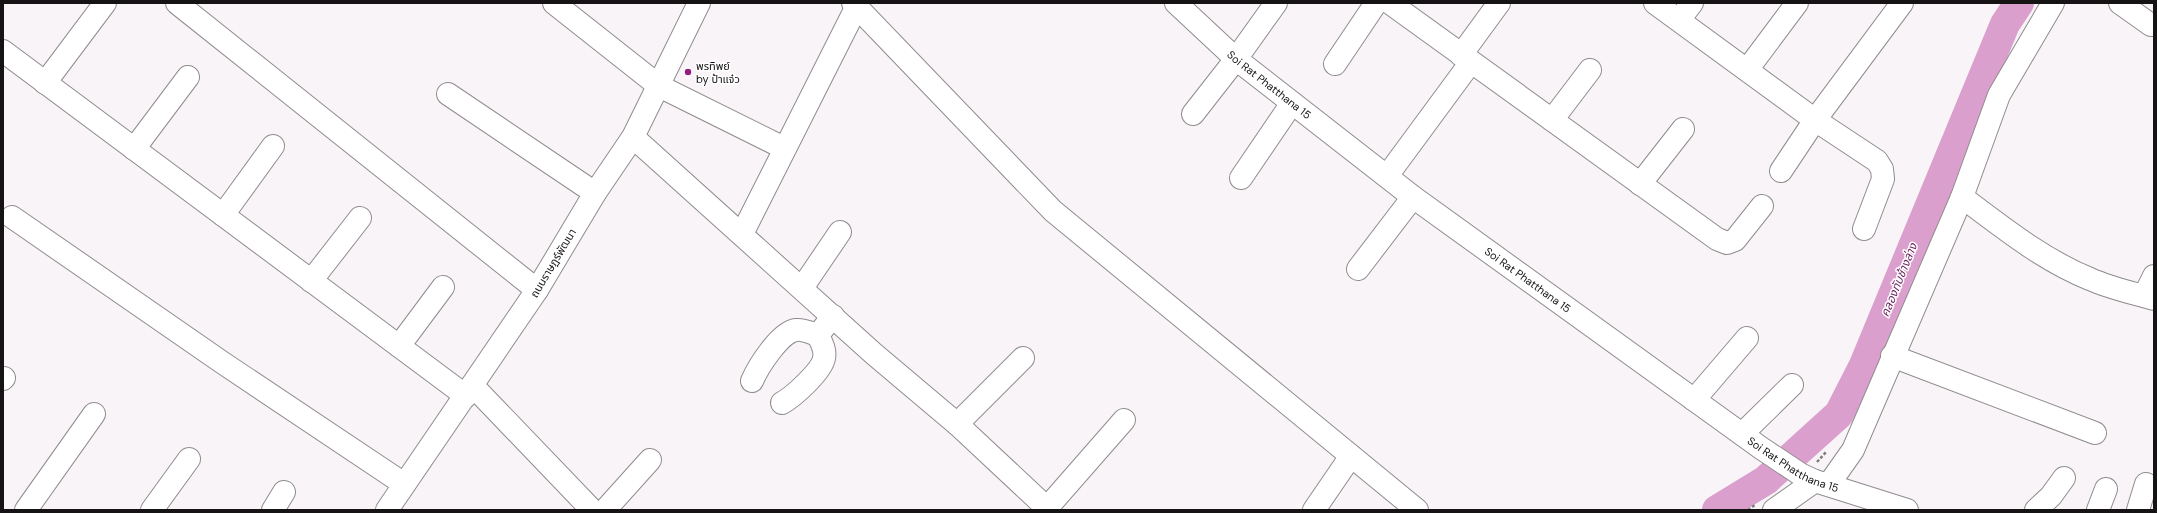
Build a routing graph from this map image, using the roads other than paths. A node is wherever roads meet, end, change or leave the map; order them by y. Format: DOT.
graph roads {
  1 [pos="106,3"];
  2 [pos="177,3"];
  3 [pos="554,3"];
  4 [pos="698,3"];
  5 [pos="1176,3"];
  6 [pos="1276,3"];
  7 [pos="1376,3"];
  8 [pos="1390,3"];
  9 [pos="1499,3"];
  10 [pos="1655,3"];
  11 [pos="1692,3"];
  12 [pos="1797,3"];
  13 [pos="1902,3"];
  14 [pos="2053,3"];
  15 [pos="2120,3"];
  16 [pos="855,5"];
  17 [pos="1679,20"];
  18 [pos="2154,25"];
  19 [pos="3,51"];
  20 [pos="1466,58"];
  21 [pos="1236,59"];
  22 [pos="1335,64"];
  23 [pos="1590,70"];
  24 [pos="1747,70"];
  25 [pos="188,77"];
  26 [pos="45,83"];
  27 [pos="659,86"];
  28 [pos="448,94"];
  29 [pos="1292,103"];
  30 [pos="1193,114"];
  31 [pos="1552,120"];
  32 [pos="1815,120"];
  33 [pos="1683,129"];
  34 [pos="633,137"];
  35 [pos="273,146"];
  36 [pos="784,148"];
  37 [pos="134,149"];
  38 [pos="1781,171"];
  39 [pos="1387,176"];
  40 [pos="1241,178"];
  41 [pos="1640,184"];
  42 [pos="595,193"];
  43 [pos="1413,197"];
  44 [pos="1962,197"];
  45 [pos="1762,206"];
  46 [pos="223,215"];
  47 [pos="12,217"];
  48 [pos="360,218"];
  49 [pos="1864,229"];
  50 [pos="840,232"];
  51 [pos="742,234"];
  52 [pos="1358,269"];
  53 [pos="2154,276"];
  54 [pos="311,280"];
  55 [pos="443,287"];
  56 [pos="802,288"];
  57 [pos="537,290"];
  58 [pos="2149,298"];
  59 [pos="832,316"];
  60 [pos="818,335"];
  61 [pos="1747,338"];
  62 [pos="399,346"];
  63 [pos="1892,356"];
  64 [pos="1023,358"];
  65 [pos="752,381"];
  66 [pos="1792,385"];
  67 [pos="469,391"];
  68 [pos="1694,400"];
  69 [pos="782,403"];
  70 [pos="94,414"];
  71 [pos="1124,420"];
  72 [pos="957,424"];
  73 [pos="2095,433"];
  74 [pos="1742,434"];
  75 [pos="1351,456"];
  76 [pos="189,459"];
  77 [pos="650,460"];
  78 [pos="2064,478"];
  79 [pos="1822,483"];
  80 [pos="404,484"];
  81 [pos="2146,484"];
  82 [pos="2106,489"];
  83 [pos="284,492"];
  84 [pos="1048,509"];
  85 [pos="26,510"];
  86 [pos="152,510"];
  87 [pos="273,510"];
  88 [pos="386,510"];
  89 [pos="592,510"];
  90 [pos="606,510"];
  91 [pos="1314,510"];
  92 [pos="1417,510"];
  93 [pos="1774,510"];
  94 [pos="1907,510"];
  95 [pos="2036,510"];
  96 [pos="2098,510"];
  97 [pos="2138,510"];
  1 -- 26 [label="street"];
  2 -- 57 [label="street"];
  3 -- 27 [label="street"];
  4 -- 27 [label="street, ถนนราษฏร์พัฒนา"];
  5 -- 21 [label="street, Soi Rat Phatthana 15"];
  6 -- 21 [label="street"];
  7 -- 22 [label="street"];
  8 -- 20 [label="street"];
  9 -- 20 [label="street"];
  10 -- 17 [label="street"];
  11 -- 17 [label="street"];
  12 -- 24 [label="street"];
  13 -- 32 [label="street"];
  14 -- 44 [label="street"];
  15 -- 18 [label="street"];
  16 -- 36 [label="street"];
  16 -- 75 [label="street"];
  17 -- 24 [label="street"];
  19 -- 26 [label="street"];
  20 -- 31 [label="street"];
  20 -- 39 [label="street"];
  21 -- 29 [label="street, Soi Rat Phatthana 15"];
  21 -- 30 [label="street"];
  23 -- 31 [label="street"];
  24 -- 32 [label="street"];
  25 -- 37 [label="street"];
  26 -- 37 [label="street"];
  27 -- 34 [label="street, ถนนราษฏร์พัฒนา"];
  27 -- 36 [label="street"];
  28 -- 42 [label="street"];
  29 -- 39 [label="street, Soi Rat Phatthana 15"];
  29 -- 40 [label="street"];
  31 -- 41 [label="street"];
  32 -- 38 [label="street"];
  32 -- 49 [label="street"];
  33 -- 41 [label="street"];
  34 -- 42 [label="street, ถนนราษฏร์พัฒนา"];
  34 -- 51 [label="street"];
  35 -- 46 [label="street"];
  36 -- 51 [label="street"];
  37 -- 46 [label="street"];
  39 -- 43 [label="street, Soi Rat Phatthana 15"];
  41 -- 45 [label="street"];
  42 -- 57 [label="street, ถนนราษฏร์พัฒนา"];
  43 -- 52 [label="street"];
  43 -- 68 [label="street, Soi Rat Phatthana 15"];
  44 -- 58 [label="street"];
  44 -- 63 [label="street"];
  46 -- 54 [label="street"];
  47 -- 80 [label="street"];
  48 -- 54 [label="street"];
  50 -- 56 [label="street"];
  51 -- 56 [label="street"];
  53 -- 58 [label="street"];
  54 -- 62 [label="street"];
  55 -- 62 [label="street"];
  56 -- 59 [label="street"];
  57 -- 67 [label="street, ถนนราษฏร์พัฒนา"];
  59 -- 60 [label="street"];
  59 -- 72 [label="street"];
  60 -- 65 [label="street"];
  60 -- 69 [label="street"];
  61 -- 68 [label="street"];
  62 -- 67 [label="street"];
  63 -- 73 [label="street"];
  63 -- 79 [label="street"];
  64 -- 72 [label="street"];
  66 -- 74 [label="street"];
  67 -- 80 [label="street, ถนนราษฏร์พัฒนา"];
  67 -- 89 [label="street"];
  68 -- 74 [label="street, Soi Rat Phatthana 15"];
  70 -- 85 [label="street"];
  71 -- 84 [label="street"];
  72 -- 84 [label="street"];
  74 -- 79 [label="street, Soi Rat Phatthana 15"];
  75 -- 91 [label="street"];
  75 -- 92 [label="street"];
  76 -- 86 [label="street"];
  77 -- 90 [label="street"];
  78 -- 95 [label="street"];
  79 -- 93 [label="street"];
  79 -- 94 [label="street, Soi Rat Phatthana 15"];
  80 -- 88 [label="street, ถนนราษฏร์พัฒนา"];
  81 -- 97 [label="street"];
  82 -- 96 [label="street"];
  83 -- 87 [label="street"];
}
